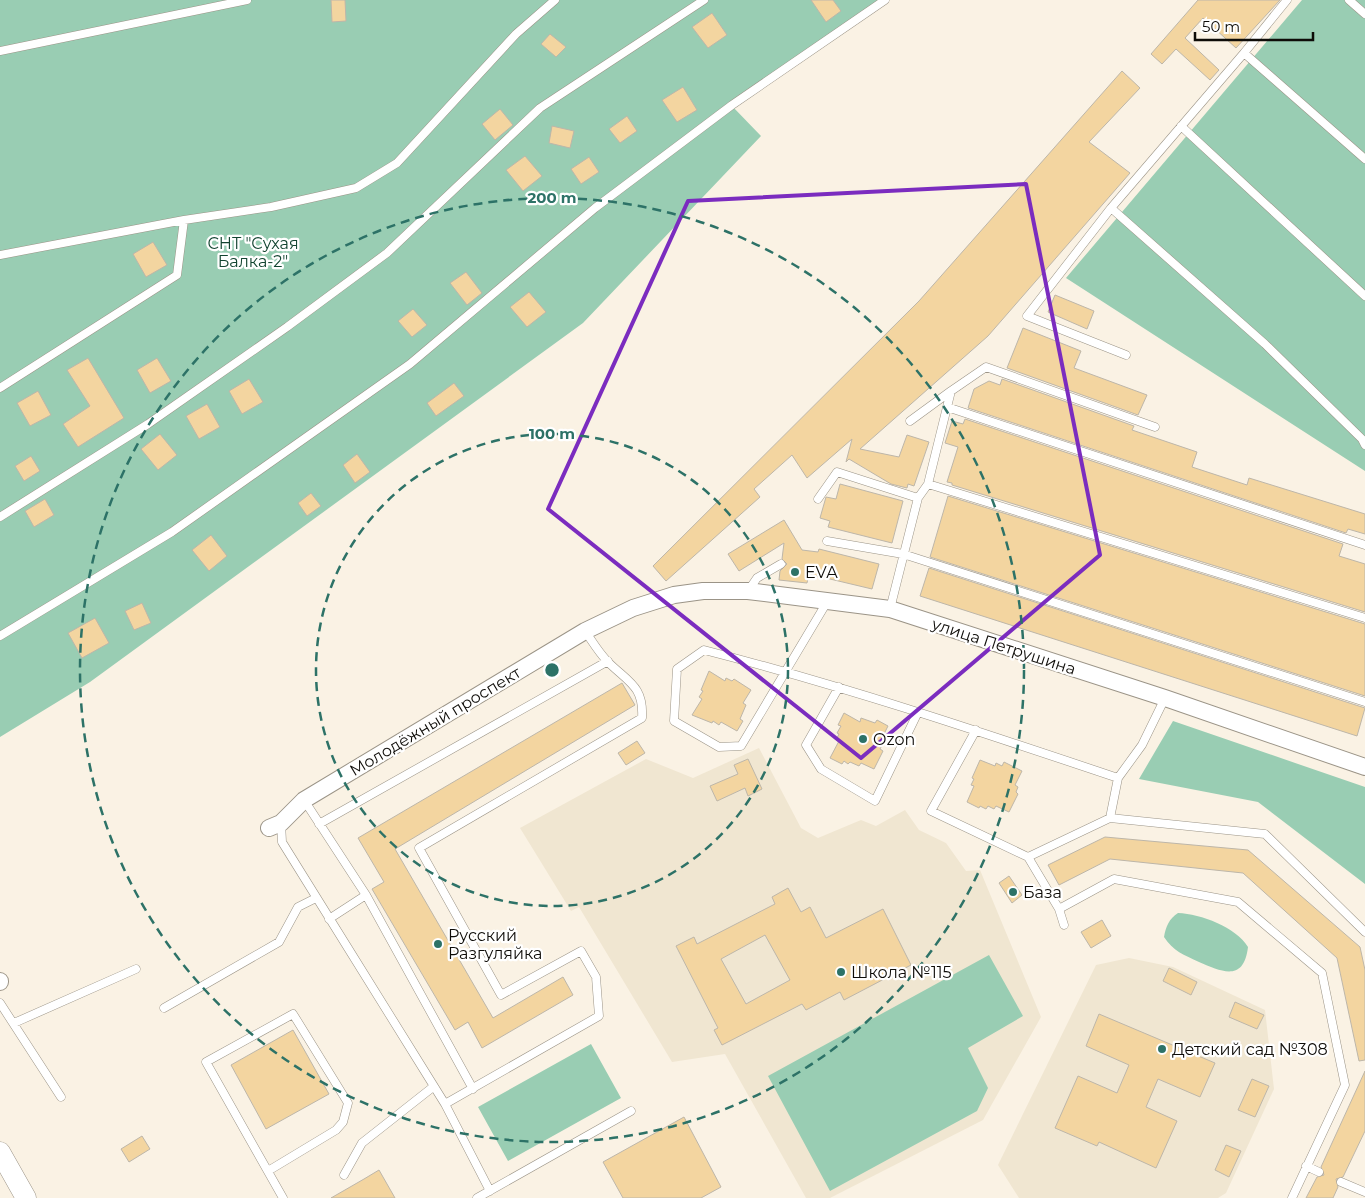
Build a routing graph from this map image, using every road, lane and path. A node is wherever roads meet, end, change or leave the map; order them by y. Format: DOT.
graph roads {
  1 [pos="247,0"];
  2 [pos="555,0"];
  3 [pos="704,0"];
  4 [pos="885,0"];
  5 [pos="1287,0"];
  6 [pos="1349,0"];
  7 [pos="1365,14"];
  8 [pos="0,51"];
  9 [pos="1244,53"];
  10 [pos="1181,126"];
  11 [pos="1365,159"];
  12 [pos="1111,208"];
  13 [pos="184,220"];
  14 [pos="0,255"];
  15 [pos="1365,296"];
  16 [pos="1126,355"];
  17 [pos="0,388"];
  18 [pos="951,391"];
  19 [pos="947,407"];
  20 [pos="910,421"];
  21 [pos="1155,427"];
  22 [pos="1365,445"];
  23 [pos="928,484"];
  24 [pos="918,498"];
  25 [pos="818,499"];
  26 [pos="0,517"];
  27 [pos="827,541"];
  28 [pos="1365,545"];
  29 [pos="902,554"];
  30 [pos="781,564"];
  31 [pos="748,591"];
  32 [pos="828,600"];
  33 [pos="633,608"];
  34 [pos="890,609"];
  35 [pos="1365,618"];
  36 [pos="584,631"];
  37 [pos="0,636"];
  38 [pos="608,661"];
  39 [pos="786,671"];
  40 [pos="839,687"];
  41 [pos="1165,698"];
  42 [pos="1365,702"];
  43 [pos="918,712"];
  44 [pos="976,730"];
  45 [pos="1365,767"];
  46 [pos="1118,778"];
  47 [pos="304,800"];
  48 [pos="1110,818"];
  49 [pos="319,824"];
  50 [pos="275,825"];
  51 [pos="1028,856"];
  52 [pos="366,896"];
  53 [pos="316,898"];
  54 [pos="1059,909"];
  55 [pos="329,919"];
  56 [pos="1064,925"];
  57 [pos="1365,932"];
  58 [pos="136,969"];
  59 [pos="0,1002"];
  60 [pos="164,1008"];
  61 [pos="14,1023"];
  62 [pos="433,1087"];
  63 [pos="473,1089"];
  64 [pos="62,1097"];
  65 [pos="445,1104"];
  66 [pos="631,1110"];
  67 [pos="0,1152"];
  68 [pos="1306,1166"];
  69 [pos="268,1170"];
  70 [pos="1319,1172"];
  71 [pos="344,1175"];
  72 [pos="1341,1182"];
  73 [pos="490,1191"];
  74 [pos="1365,1192"];
  75 [pos="26,1198"];
  76 [pos="283,1198"];
  77 [pos="477,1198"];
  78 [pos="1292,1198"];
  1 -- 8 [label="lane"];
  2 -- 13 [label="lane"];
  3 -- 26 [label="lane"];
  4 -- 37 [label="lane"];
  5 -- 9 [label="lane"];
  6 -- 7 [label="lane"];
  9 -- 10 [label="lane"];
  9 -- 11 [label="lane"];
  10 -- 12 [label="lane"];
  10 -- 15 [label="lane"];
  12 -- 16 [label="lane"];
  12 -- 22 [label="lane"];
  13 -- 14 [label="lane"];
  13 -- 17 [label="lane"];
  18 -- 19 [label="lane"];
  18 -- 20 [label="lane"];
  18 -- 21 [label="lane"];
  19 -- 23 [label="lane"];
  19 -- 28 [label="lane"];
  23 -- 24 [label="lane"];
  23 -- 35 [label="lane"];
  24 -- 25 [label="lane"];
  24 -- 29 [label="lane"];
  27 -- 29 [label="lane"];
  29 -- 34 [label="lane"];
  29 -- 42 [label="lane"];
  30 -- 31 [label="lane"];
  31 -- 32 [label="street, улица Петрушина"];
  31 -- 33 [label="street, улица Петрушина"];
  32 -- 34 [label="street, улица Петрушина"];
  32 -- 39 [label="lane"];
  33 -- 36 [label="street, Молодёжный проспект"];
  34 -- 41 [label="street, улица Петрушина"];
  36 -- 38 [label="lane"];
  36 -- 47 [label="street, Молодёжный проспект"];
  38 -- 49 [label="lane"];
  38 -- 63 [label="lane"];
  39 -- 39 [label="lane"];
  39 -- 40 [label="lane"];
  40 -- 43 [label="lane"];
  40 -- 43 [label="lane"];
  41 -- 45 [label="street, улица Петрушина"];
  41 -- 46 [label="lane"];
  43 -- 44 [label="lane"];
  44 -- 46 [label="lane"];
  44 -- 51 [label="lane"];
  46 -- 48 [label="lane"];
  47 -- 49 [label="lane"];
  47 -- 50 [label="street, Молодёжный проспект"];
  48 -- 51 [label="lane"];
  48 -- 57 [label="lane"];
  49 -- 52 [label="lane"];
  50 -- 53 [label="lane"];
  51 -- 54 [label="lane"];
  52 -- 55 [label="lane"];
  52 -- 63 [label="lane"];
  53 -- 55 [label="lane"];
  53 -- 60 [label="lane"];
  54 -- 56 [label="lane"];
  54 -- 68 [label="lane"];
  55 -- 62 [label="lane"];
  58 -- 61 [label="lane"];
  59 -- 61 [label="lane"];
  61 -- 64 [label="lane"];
  62 -- 65 [label="lane"];
  62 -- 71 [label="lane"];
  63 -- 65 [label="lane"];
  65 -- 73 [label="lane"];
  66 -- 73 [label="lane"];
  67 -- 75 [label="street"];
  68 -- 70 [label="lane"];
  68 -- 78 [label="lane"];
  69 -- 69 [label="lane"];
  69 -- 76 [label="lane"];
  72 -- 74 [label="lane"];
  73 -- 77 [label="lane"];
}
